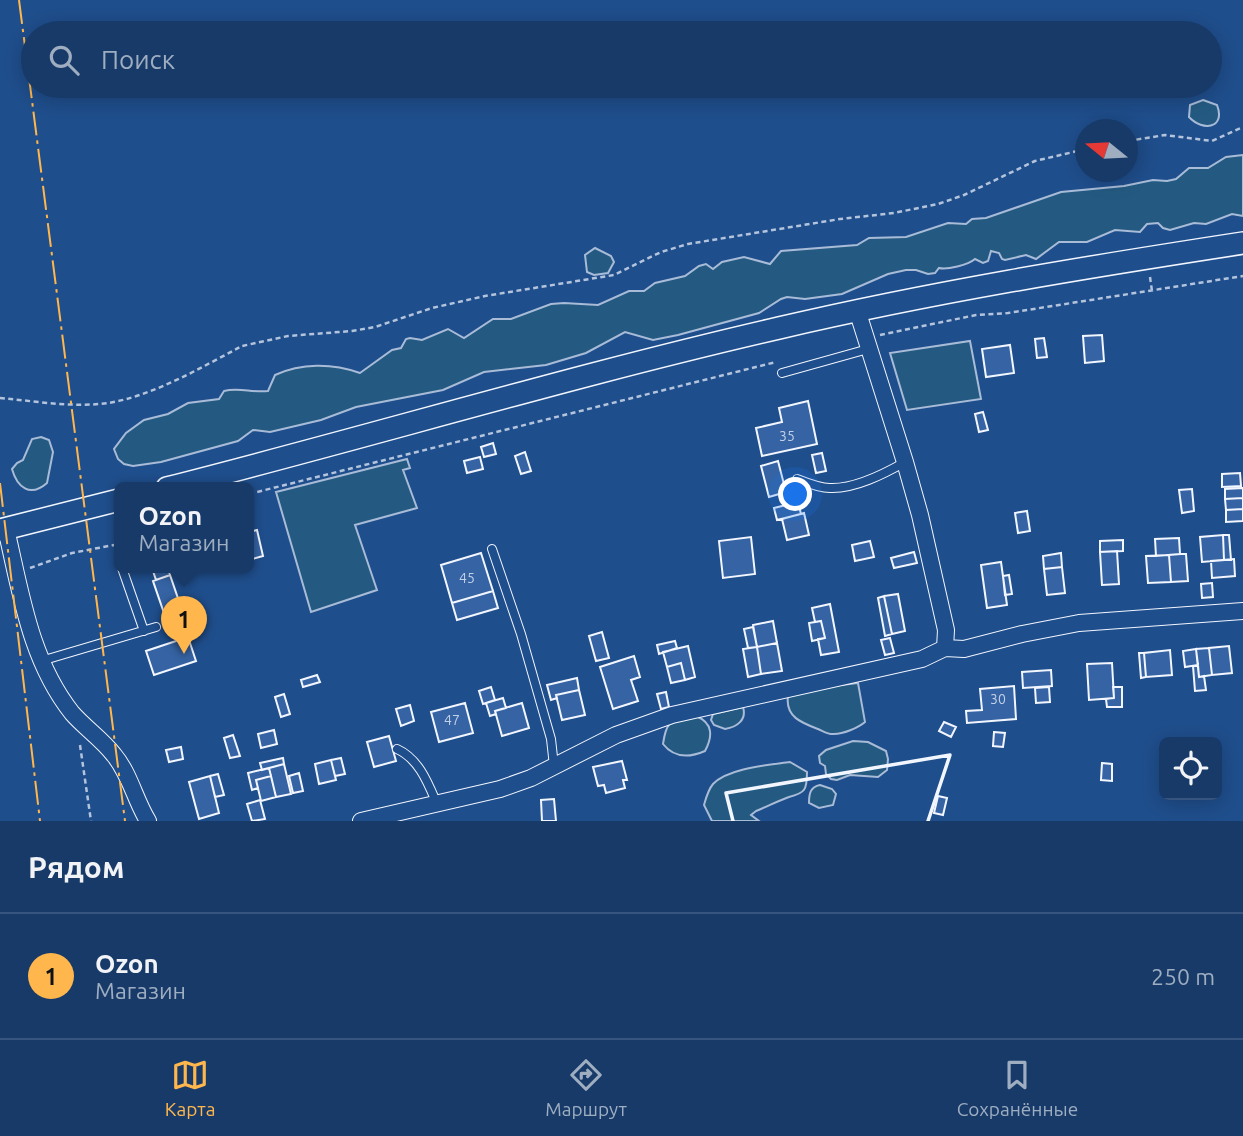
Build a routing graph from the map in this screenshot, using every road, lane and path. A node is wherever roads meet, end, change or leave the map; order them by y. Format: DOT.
graph roads {
  1 [pos="1243,127"];
  2 [pos="1138,139"];
  3 [pos="1075,152"];
  4 [pos="1243,243"];
  5 [pos="1243,276"];
  6 [pos="857,310"];
  7 [pos="867,344"];
  8 [pos="781,361"];
  9 [pos="782,373"];
  10 [pos="0,398"];
  11 [pos="905,462"];
  12 [pos="797,480"];
  13 [pos="190,482"];
  14 [pos="254,493"];
  15 [pos="114,501"];
  16 [pos="3,530"];
  17 [pos="114,545"];
  18 [pos="492,549"];
  19 [pos="124,573"];
  20 [pos="16,574"];
  21 [pos="1243,611"];
  22 [pos="156,627"];
  23 [pos="144,631"];
  24 [pos="945,648"];
  25 [pos="41,661"];
  26 [pos="73,714"];
  27 [pos="397,749"];
  28 [pos="554,766"];
  29 [pos="437,804"];
  30 [pos="91,821"];
  31 [pos="148,821"];
  32 [pos="361,821"];
  1 -- 2 [label="path"];
  3 -- 10 [label="path"];
  4 -- 6 [label="main road"];
  5 -- 7 [label="path"];
  6 -- 7 [label="street"];
  6 -- 13 [label="main road"];
  7 -- 9 [label="lane"];
  7 -- 11 [label="street"];
  8 -- 14 [label="path"];
  11 -- 12 [label="lane"];
  11 -- 24 [label="street"];
  15 -- 16 [label="main road"];
  16 -- 20 [label="street"];
  17 -- 20 [label="path"];
  18 -- 28 [label="lane"];
  19 -- 23 [label="lane"];
  20 -- 25 [label="street"];
  21 -- 24 [label="street"];
  22 -- 23 [label="lane"];
  23 -- 25 [label="lane"];
  24 -- 28 [label="street"];
  25 -- 26 [label="street"];
  26 -- 30 [label="path"];
  26 -- 31 [label="street"];
  27 -- 29 [label="lane"];
  28 -- 29 [label="street"];
  29 -- 32 [label="street"];
}
